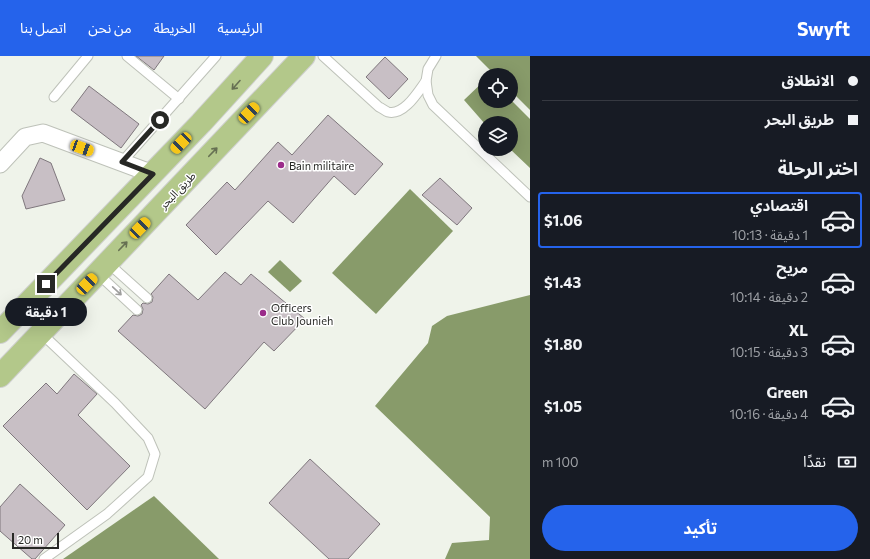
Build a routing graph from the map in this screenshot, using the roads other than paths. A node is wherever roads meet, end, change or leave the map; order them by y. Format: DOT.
graph roads {
  1 [pos="88,56"];
  2 [pos="127,56"];
  3 [pos="216,56"];
  4 [pos="262,56"];
  5 [pos="304,56"];
  6 [pos="323,56"];
  7 [pos="436,56"];
  8 [pos="426,81"];
  9 [pos="54,97"];
  10 [pos="179,99"];
  11 [pos="122,162"];
  12 [pos="0,164"];
  13 [pos="153,174"];
  14 [pos="530,197"];
  15 [pos="102,268"];
  16 [pos="46,284"];
  17 [pos="147,298"];
  18 [pos="66,306"];
  19 [pos="137,310"];
  20 [pos="0,332"];
  21 [pos="41,333"];
  22 [pos="23,352"];
  23 [pos="0,376"];
  24 [pos="44,559"];
  1 -- 9 [label="lane"];
  2 -- 10 [label="lane"];
  3 -- 10 [label="lane"];
  4 -- 13 [label="main road, one-way"];
  15 -- 5 [label="main road, طريق البحر, one-way"];
  6 -- 8 [label="lane"];
  7 -- 8 [label="lane"];
  8 -- 14 [label="lane"];
  10 -- 11 [label="lane"];
  11 -- 12 [label="street"];
  11 -- 13 [label="street"];
  13 -- 16 [label="main road"];
  15 -- 17 [label="lane"];
  15 -- 18 [label="main road, طريق البحر"];
  15 -- 19 [label="lane, one-way"];
  16 -- 18 [label="main road"];
  16 -- 20 [label="main road"];
  18 -- 21 [label="main road, طريق البحر"];
  20 -- 22 [label="main road"];
  21 -- 22 [label="main road, طريق البحر"];
  21 -- 24 [label="lane"];
  22 -- 23 [label="main road, طريق البحر"];
}
